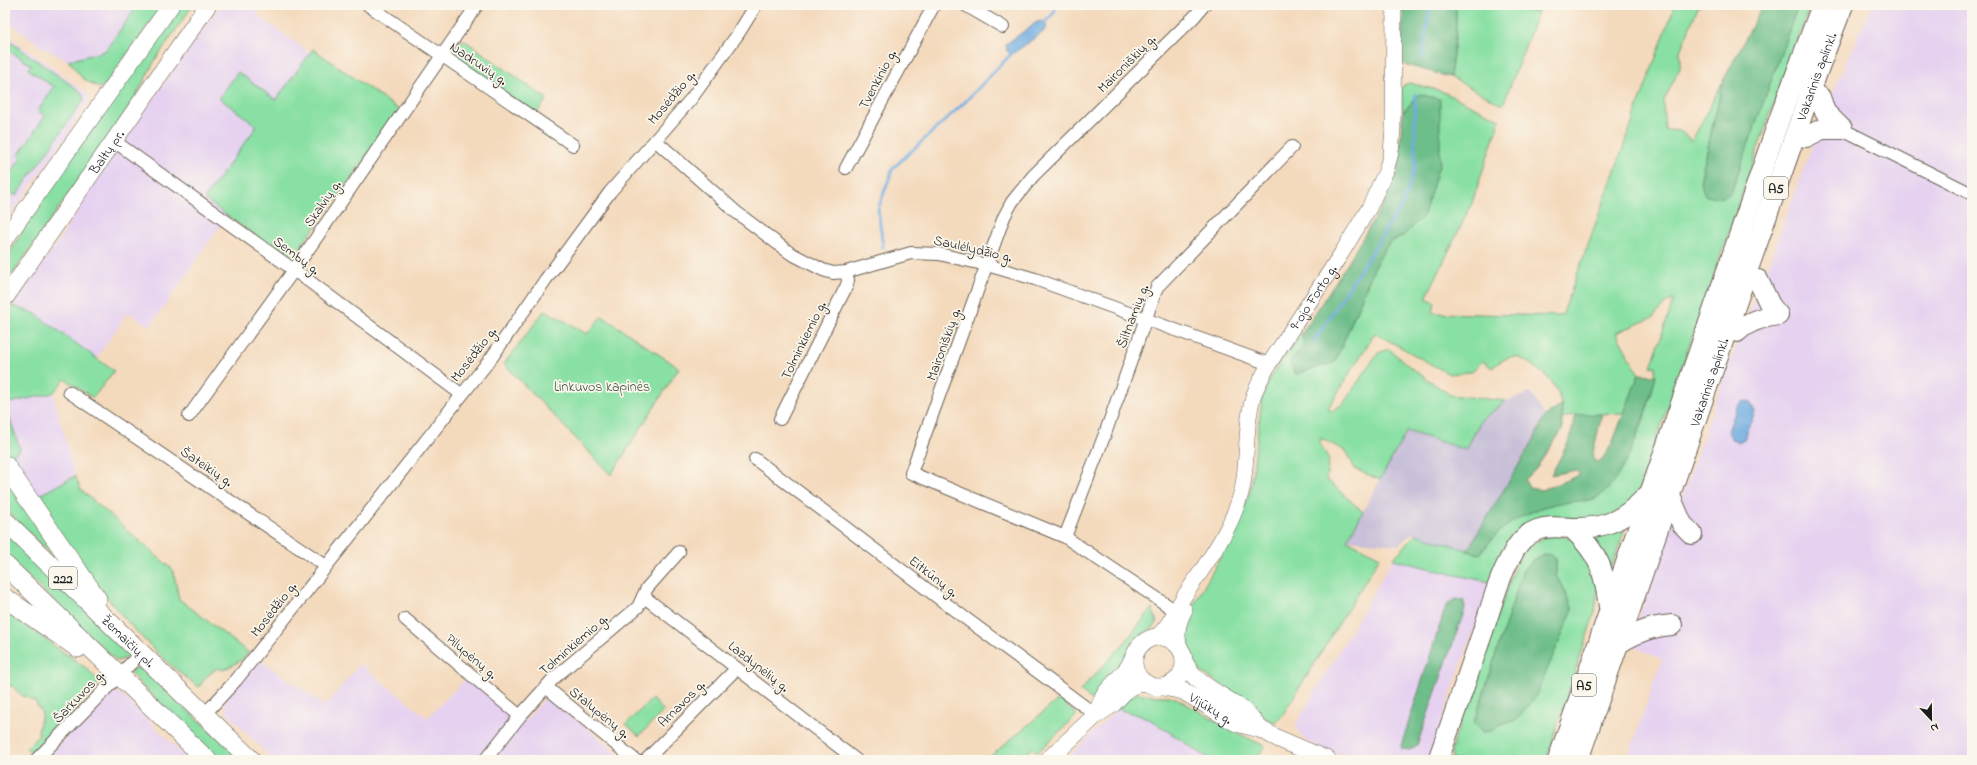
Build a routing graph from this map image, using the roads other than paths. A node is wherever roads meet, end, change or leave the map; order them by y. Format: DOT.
graph roads {
  1 [pos="171,5"];
  2 [pos="208,5"];
  3 [pos="368,5"];
  4 [pos="477,5"];
  5 [pos="756,5"];
  6 [pos="934,5"];
  7 [pos="965,5"];
  8 [pos="1204,5"];
  9 [pos="1394,5"];
  10 [pos="1822,5"];
  11 [pos="1843,5"];
  12 [pos="1849,5"];
  13 [pos="1004,27"];
  14 [pos="442,55"];
  15 [pos="1820,97"];
  16 [pos="1842,129"];
  17 [pos="1806,137"];
  18 [pos="655,140"];
  19 [pos="114,141"];
  20 [pos="573,145"];
  21 [pos="1292,147"];
  22 [pos="846,168"];
  23 [pos="1972,194"];
  24 [pos="5,239"];
  25 [pos="987,265"];
  26 [pos="294,270"];
  27 [pos="846,272"];
  28 [pos="1758,280"];
  29 [pos="5,298"];
  30 [pos="1145,319"];
  31 [pos="1737,332"];
  32 [pos="1269,364"];
  33 [pos="1712,373"];
  34 [pos="69,392"];
  35 [pos="462,394"];
  36 [pos="190,416"];
  37 [pos="780,419"];
  38 [pos="755,459"];
  39 [pos="5,465"];
  40 [pos="1660,494"];
  41 [pos="5,521"];
  42 [pos="1572,528"];
  43 [pos="1692,534"];
  44 [pos="1065,537"];
  45 [pos="679,552"];
  46 [pos="5,564"];
  47 [pos="326,566"];
  48 [pos="643,596"];
  49 [pos="5,598"];
  50 [pos="1610,610"];
  51 [pos="1178,615"];
  52 [pos="405,619"];
  53 [pos="1672,625"];
  54 [pos="122,634"];
  55 [pos="1156,636"];
  56 [pos="1619,643"];
  57 [pos="141,653"];
  58 [pos="1182,654"];
  59 [pos="1134,656"];
  60 [pos="737,668"];
  61 [pos="119,675"];
  62 [pos="1146,684"];
  63 [pos="1163,686"];
  64 [pos="546,687"];
  65 [pos="204,714"];
  66 [pos="1096,714"];
  67 [pos="520,716"];
  68 [pos="1260,729"];
  69 [pos="1441,757"];
  70 [pos="36,760"];
  71 [pos="206,760"];
  72 [pos="251,760"];
  73 [pos="485,760"];
  74 [pos="634,760"];
  75 [pos="646,760"];
  76 [pos="856,760"];
  77 [pos="1048,760"];
  78 [pos="1328,760"];
  79 [pos="1558,760"];
  80 [pos="1578,760"];
  1 -- 24 [label="main road"];
  2 -- 19 [label="main road, Baltų pr."];
  3 -- 14 [label="street, Nadruvių g."];
  4 -- 14 [label="street, Skalvių g."];
  5 -- 18 [label="street, Mosėdžio g."];
  6 -- 22 [label="street, Tvenkinio g."];
  7 -- 13 [label="street"];
  8 -- 25 [label="street, Maironiškių g."];
  9 -- 32 [label="street, 9-ojo Forto g."];
  10 -- 40 [label="highway, Vakarinis aplinkl. / A5"];
  11 -- 33 [label="highway, Vakarinis aplinkl. / A5"];
  12 -- 15 [label="highway"];
  14 -- 20 [label="street, Nadruvių g."];
  14 -- 26 [label="street, Skalvių g."];
  15 -- 16 [label="highway"];
  15 -- 17 [label="highway"];
  16 -- 17 [label="highway"];
  16 -- 23 [label="street"];
  17 -- 28 [label="highway"];
  18 -- 27 [label="street, Saulėlydžio g."];
  18 -- 35 [label="street, Mosėdžio g."];
  19 -- 26 [label="street, Sembų g."];
  19 -- 29 [label="main road, Baltų pr."];
  21 -- 30 [label="street, Šiltnamių g."];
  25 -- 27 [label="street, Saulėlydžio g."];
  25 -- 30 [label="street, Saulėlydžio g."];
  25 -- 44 [label="street, Maironiškių g."];
  26 -- 35 [label="street, Sembų g."];
  26 -- 36 [label="street, Skalvių g."];
  27 -- 37 [label="street, Tolminkiemio g."];
  28 -- 31 [label="highway"];
  28 -- 31 [label="highway"];
  30 -- 32 [label="street, Saulėlydžio g."];
  30 -- 44 [label="street, Šiltnamių g."];
  31 -- 33 [label="highway"];
  32 -- 51 [label="street, 9-ojo Forto g."];
  33 -- 40 [label="highway, Vakarinis aplinkl. / A5"];
  34 -- 47 [label="street, Šateikių g."];
  35 -- 47 [label="street, Mosėdžio g."];
  38 -- 66 [label="street, Eitkūnų g."];
  39 -- 54 [label="main road"];
  40 -- 42 [label="highway"];
  40 -- 43 [label="highway"];
  40 -- 50 [label="highway, Vakarinis aplinkl. / A5"];
  40 -- 56 [label="highway, Vakarinis aplinkl. / A5"];
  41 -- 54 [label="main road, Žemaičių pl. / 222"];
  42 -- 50 [label="highway"];
  42 -- 69 [label="highway"];
  44 -- 51 [label="street, Maironiškių g."];
  45 -- 48 [label="street, Tolminkiemio g."];
  46 -- 61 [label="main road, 222"];
  47 -- 65 [label="street, Mosėdžio g."];
  48 -- 60 [label="street, Lazdynėlių g."];
  48 -- 64 [label="street, Tolminkiemio g."];
  49 -- 61 [label="main road"];
  50 -- 79 [label="highway, Vakarinis aplinkl. / A5"];
  51 -- 55 [label="street, 9-ojo Forto g."];
  51 -- 58 [label="street, 9-ojo Forto g."];
  52 -- 67 [label="street, Pilupėnų g."];
  53 -- 56 [label="highway"];
  54 -- 57 [label="main road, Žemaičių pl. / 222"];
  55 -- 58 [label="main road"];
  55 -- 59 [label="main road"];
  56 -- 80 [label="highway, Vakarinis aplinkl. / A5"];
  57 -- 61 [label="street, Šarkuvos g."];
  57 -- 65 [label="main road, Žemaičių pl. / 222"];
  58 -- 63 [label="main road"];
  58 -- 68 [label="main road, Vijūkų g."];
  59 -- 62 [label="main road"];
  59 -- 66 [label="main road"];
  60 -- 75 [label="street, Arnavos g."];
  60 -- 76 [label="street, Lazdynėlių g."];
  61 -- 70 [label="street, Šarkuvos g."];
  61 -- 71 [label="main road, 222"];
  62 -- 63 [label="main road"];
  62 -- 66 [label="main road"];
  63 -- 68 [label="main road, Vijūkų g."];
  64 -- 67 [label="street, Tolminkiemio g."];
  64 -- 74 [label="street, Stalupėnų g."];
  65 -- 72 [label="main road, Žemaičių pl. / 222"];
  66 -- 77 [label="main road"];
  67 -- 73 [label="street, Tolminkiemio g."];
  68 -- 78 [label="main road, Vijūkų g."];
}
